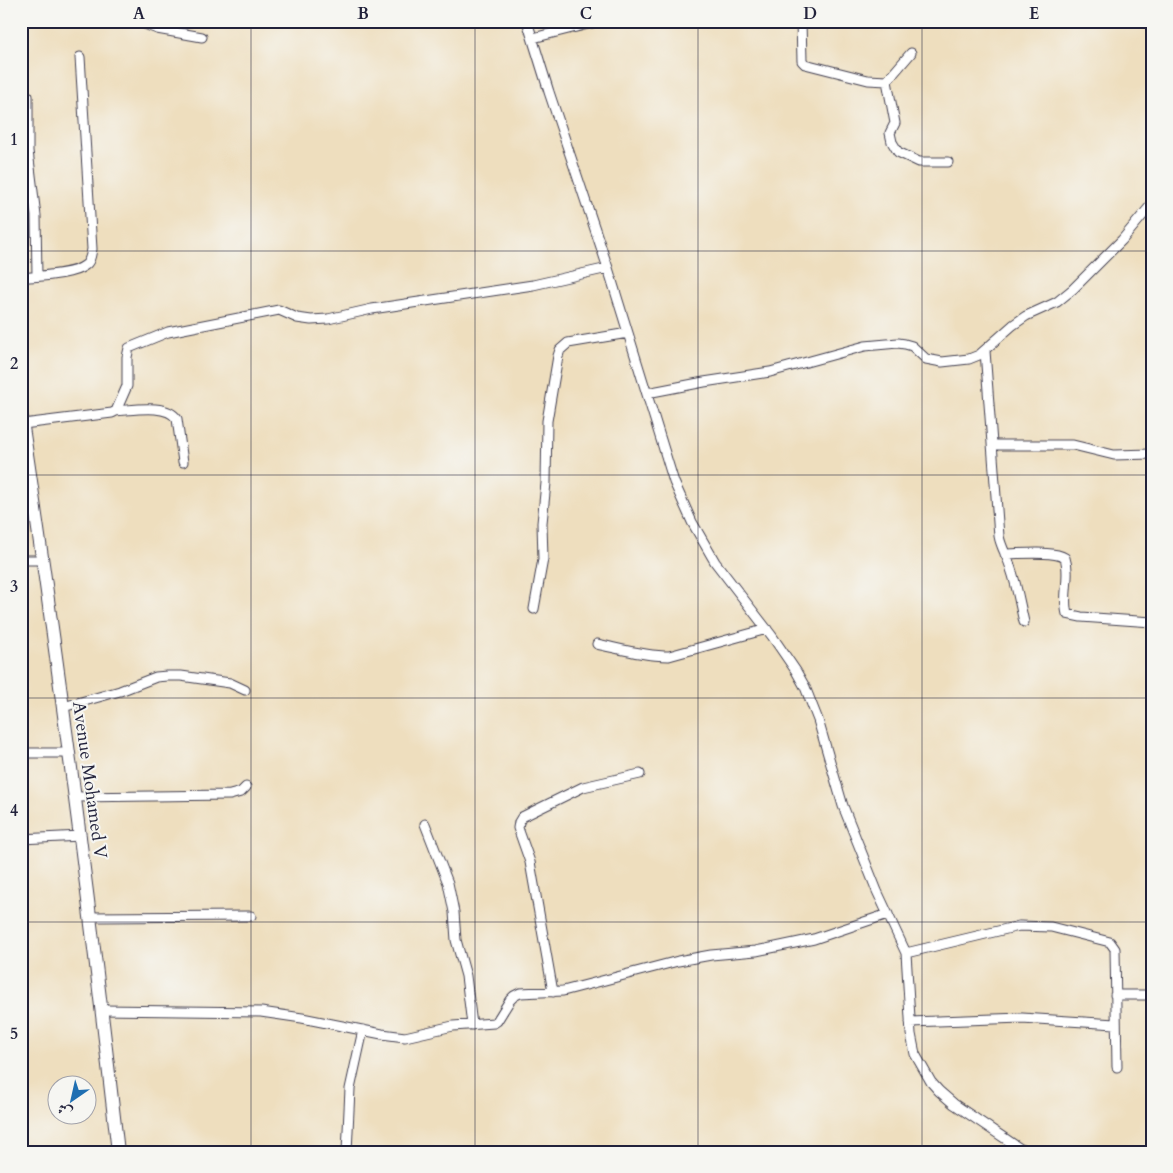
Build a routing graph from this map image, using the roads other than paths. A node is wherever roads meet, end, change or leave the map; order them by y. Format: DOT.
graph roads {
  1 [pos="137,21"];
  2 [pos="527,21"];
  3 [pos="600,21"];
  4 [pos="802,21"];
  5 [pos="1146,21"];
  6 [pos="1152,28"];
  7 [pos="202,37"];
  8 [pos="533,38"];
  9 [pos="911,53"];
  10 [pos="80,57"];
  11 [pos="887,81"];
  12 [pos="28,96"];
  13 [pos="948,162"];
  14 [pos="1152,204"];
  15 [pos="608,268"];
  16 [pos="37,276"];
  17 [pos="21,278"];
  18 [pos="628,333"];
  19 [pos="985,351"];
  20 [pos="647,393"];
  21 [pos="116,411"];
  22 [pos="22,419"];
  23 [pos="992,446"];
  24 [pos="1152,454"];
  25 [pos="182,462"];
  26 [pos="1005,554"];
  27 [pos="21,560"];
  28 [pos="43,560"];
  29 [pos="534,609"];
  30 [pos="1024,622"];
  31 [pos="1152,622"];
  32 [pos="767,629"];
  33 [pos="598,644"];
  34 [pos="245,690"];
  35 [pos="63,707"];
  36 [pos="21,753"];
  37 [pos="69,753"];
  38 [pos="640,774"];
  39 [pos="246,787"];
  40 [pos="75,796"];
  41 [pos="426,824"];
  42 [pos="80,836"];
  43 [pos="21,839"];
  44 [pos="888,914"];
  45 [pos="251,916"];
  46 [pos="91,918"];
  47 [pos="906,953"];
  48 [pos="553,992"];
  49 [pos="1115,995"];
  50 [pos="1152,995"];
  51 [pos="102,1010"];
  52 [pos="910,1022"];
  53 [pos="1115,1024"];
  54 [pos="472,1025"];
  55 [pos="363,1030"];
  56 [pos="1117,1067"];
  57 [pos="118,1152"];
  58 [pos="347,1152"];
  59 [pos="1024,1152"];
  1 -- 7 [label="street"];
  2 -- 8 [label="street"];
  3 -- 8 [label="street"];
  4 -- 11 [label="street"];
  5 -- 6 [label="street"];
  8 -- 15 [label="street"];
  9 -- 11 [label="street"];
  10 -- 16 [label="street"];
  11 -- 13 [label="street"];
  12 -- 16 [label="street"];
  14 -- 19 [label="street"];
  15 -- 18 [label="street"];
  15 -- 21 [label="street"];
  16 -- 17 [label="street"];
  18 -- 20 [label="street"];
  18 -- 29 [label="street"];
  19 -- 20 [label="street"];
  19 -- 23 [label="street"];
  20 -- 32 [label="street"];
  21 -- 22 [label="street"];
  21 -- 25 [label="street"];
  22 -- 28 [label="main road, Avenue Mohamed V"];
  23 -- 24 [label="street"];
  23 -- 26 [label="street"];
  26 -- 30 [label="street"];
  26 -- 31 [label="street"];
  27 -- 28 [label="street"];
  28 -- 35 [label="main road, Avenue Mohamed V"];
  32 -- 33 [label="street"];
  32 -- 44 [label="street"];
  34 -- 35 [label="street"];
  35 -- 37 [label="main road, Avenue Mohamed V"];
  36 -- 37 [label="street"];
  37 -- 40 [label="main road, Avenue Mohamed V"];
  38 -- 48 [label="street"];
  39 -- 40 [label="street"];
  40 -- 42 [label="main road, Avenue Mohamed V"];
  41 -- 54 [label="street"];
  42 -- 43 [label="street"];
  42 -- 46 [label="main road, Avenue Mohamed V"];
  44 -- 47 [label="street"];
  44 -- 48 [label="street"];
  45 -- 46 [label="street"];
  46 -- 51 [label="main road, Avenue Mohamed V"];
  47 -- 49 [label="street"];
  47 -- 52 [label="street"];
  48 -- 54 [label="street"];
  49 -- 50 [label="street"];
  49 -- 53 [label="street"];
  51 -- 55 [label="street"];
  51 -- 57 [label="main road, Avenue Mohamed V"];
  52 -- 53 [label="street"];
  52 -- 59 [label="street"];
  53 -- 56 [label="street"];
  54 -- 55 [label="street"];
  55 -- 58 [label="street"];
}
